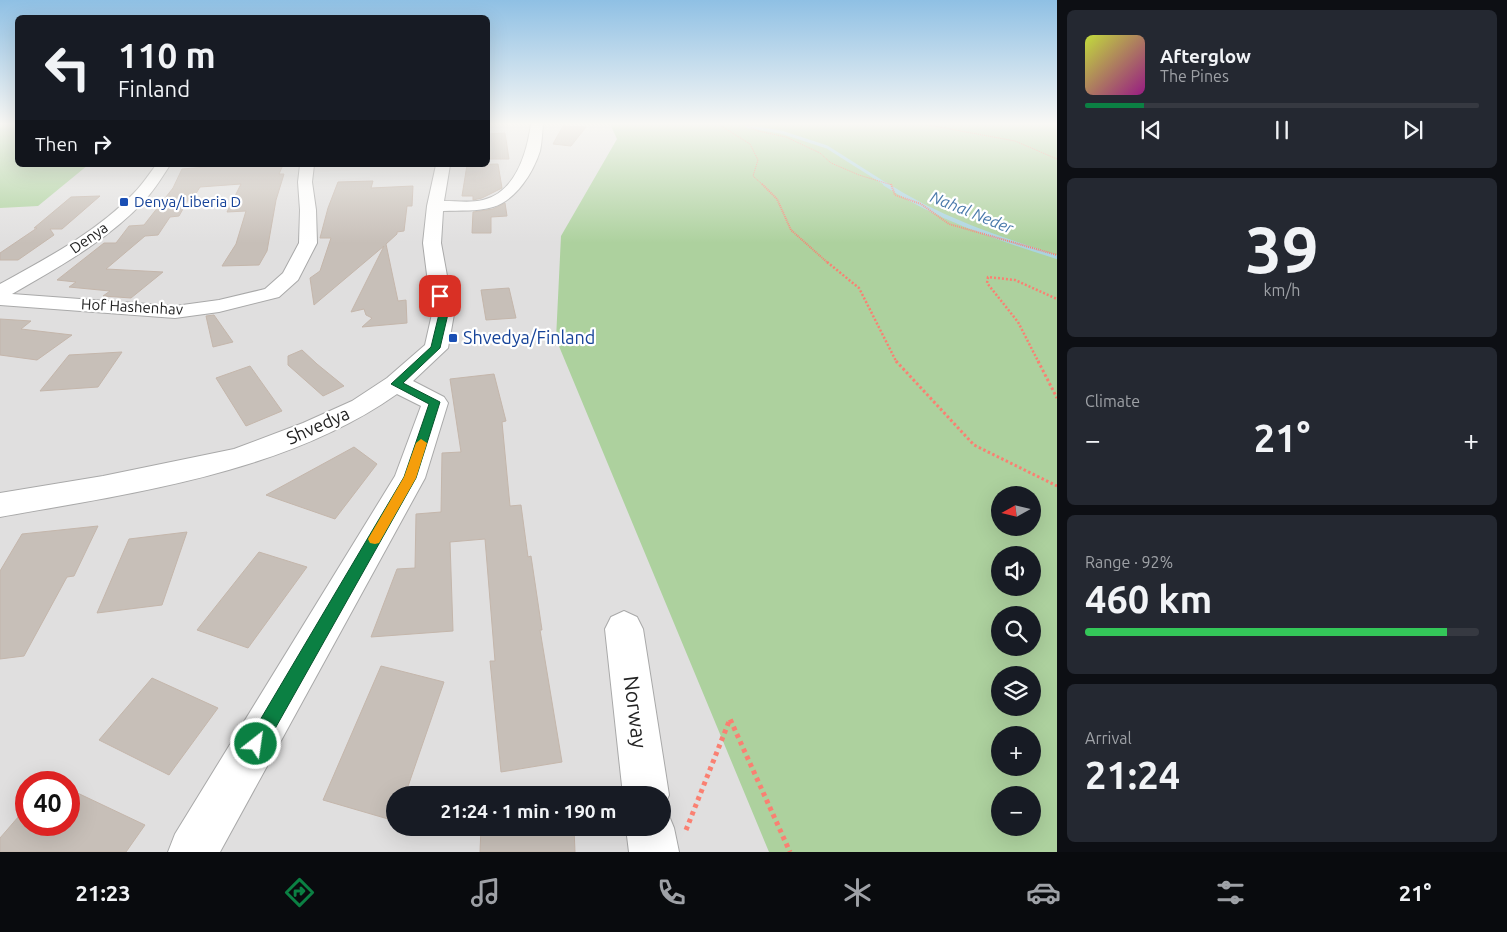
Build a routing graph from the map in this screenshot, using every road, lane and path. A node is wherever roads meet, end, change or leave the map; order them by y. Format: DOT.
graph roads {
  1 [pos="527,164"];
  2 [pos="757,164"];
  3 [pos="833,164"];
  4 [pos="162,167"];
  5 [pos="307,167"];
  6 [pos="443,167"];
  7 [pos="435,206"];
  8 [pos="1057,255"];
  9 [pos="0,292"];
  10 [pos="0,299"];
  11 [pos="1057,299"];
  12 [pos="396,384"];
  13 [pos="1057,398"];
  14 [pos="1057,486"];
  15 [pos="0,505"];
  16 [pos="624,629"];
  17 [pos="645,786"];
  18 [pos="663,838"];
  19 [pos="193,852"];
  20 [pos="790,852"];
  1 -- 7 [label="street"];
  2 -- 14 [label="path"];
  3 -- 8 [label="path"];
  4 -- 9 [label="street, Denya"];
  5 -- 10 [label="street, Hof Hashenhav"];
  6 -- 7 [label="street, Shvedya"];
  7 -- 12 [label="street, Shvedya"];
  11 -- 13 [label="path"];
  12 -- 15 [label="street, Shvedya"];
  12 -- 19 [label="street"];
  16 -- 17 [label="street, Norway"];
  18 -- 20 [label="path"];
}
